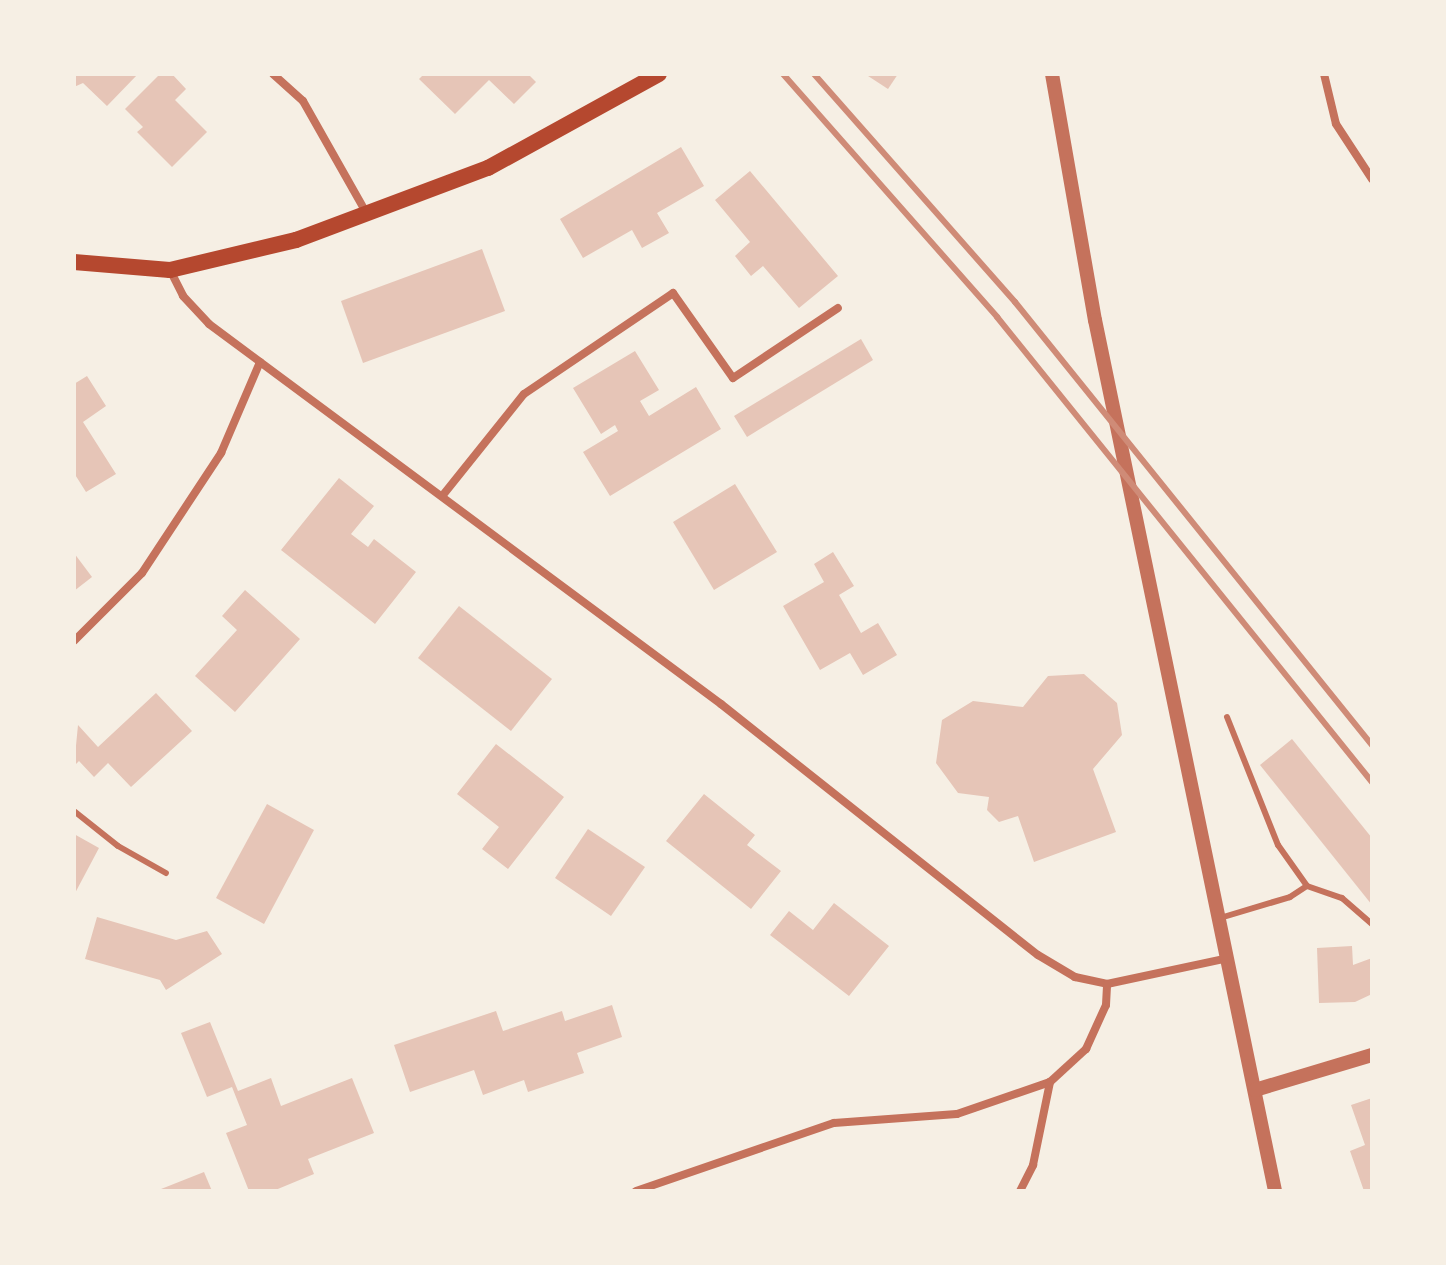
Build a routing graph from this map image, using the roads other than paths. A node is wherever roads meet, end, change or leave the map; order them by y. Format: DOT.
graph roads {
  1 [pos="273,74"];
  2 [pos="1052,74"];
  3 [pos="1324,74"];
  4 [pos="658,75"];
  5 [pos="1372,179"];
  6 [pos="368,215"];
  7 [pos="74,262"];
  8 [pos="170,270"];
  9 [pos="838,308"];
  10 [pos="260,362"];
  11 [pos="443,495"];
  12 [pos="74,641"];
  13 [pos="1227,717"];
  14 [pos="74,811"];
  15 [pos="166,873"];
  16 [pos="1307,886"];
  17 [pos="1216,919"];
  18 [pos="1372,924"];
  19 [pos="1224,959"];
  20 [pos="1107,984"];
  21 [pos="1372,1055"];
  22 [pos="1050,1082"];
  23 [pos="1255,1090"];
  24 [pos="636,1191"];
  25 [pos="1020,1191"];
  26 [pos="1275,1191"];
  1 -- 6 [label="street"];
  2 -- 17 [label="street"];
  3 -- 5 [label="street"];
  4 -- 6 [label="main road"];
  6 -- 8 [label="main road"];
  7 -- 8 [label="main road"];
  8 -- 10 [label="street"];
  9 -- 11 [label="street"];
  10 -- 11 [label="street"];
  10 -- 12 [label="street"];
  11 -- 20 [label="street"];
  13 -- 16 [label="lane"];
  14 -- 15 [label="lane"];
  16 -- 17 [label="lane"];
  16 -- 18 [label="lane"];
  17 -- 19 [label="street"];
  19 -- 20 [label="street"];
  19 -- 23 [label="street"];
  20 -- 22 [label="street"];
  21 -- 23 [label="street"];
  22 -- 24 [label="street"];
  22 -- 25 [label="street"];
  23 -- 26 [label="street"];
}
